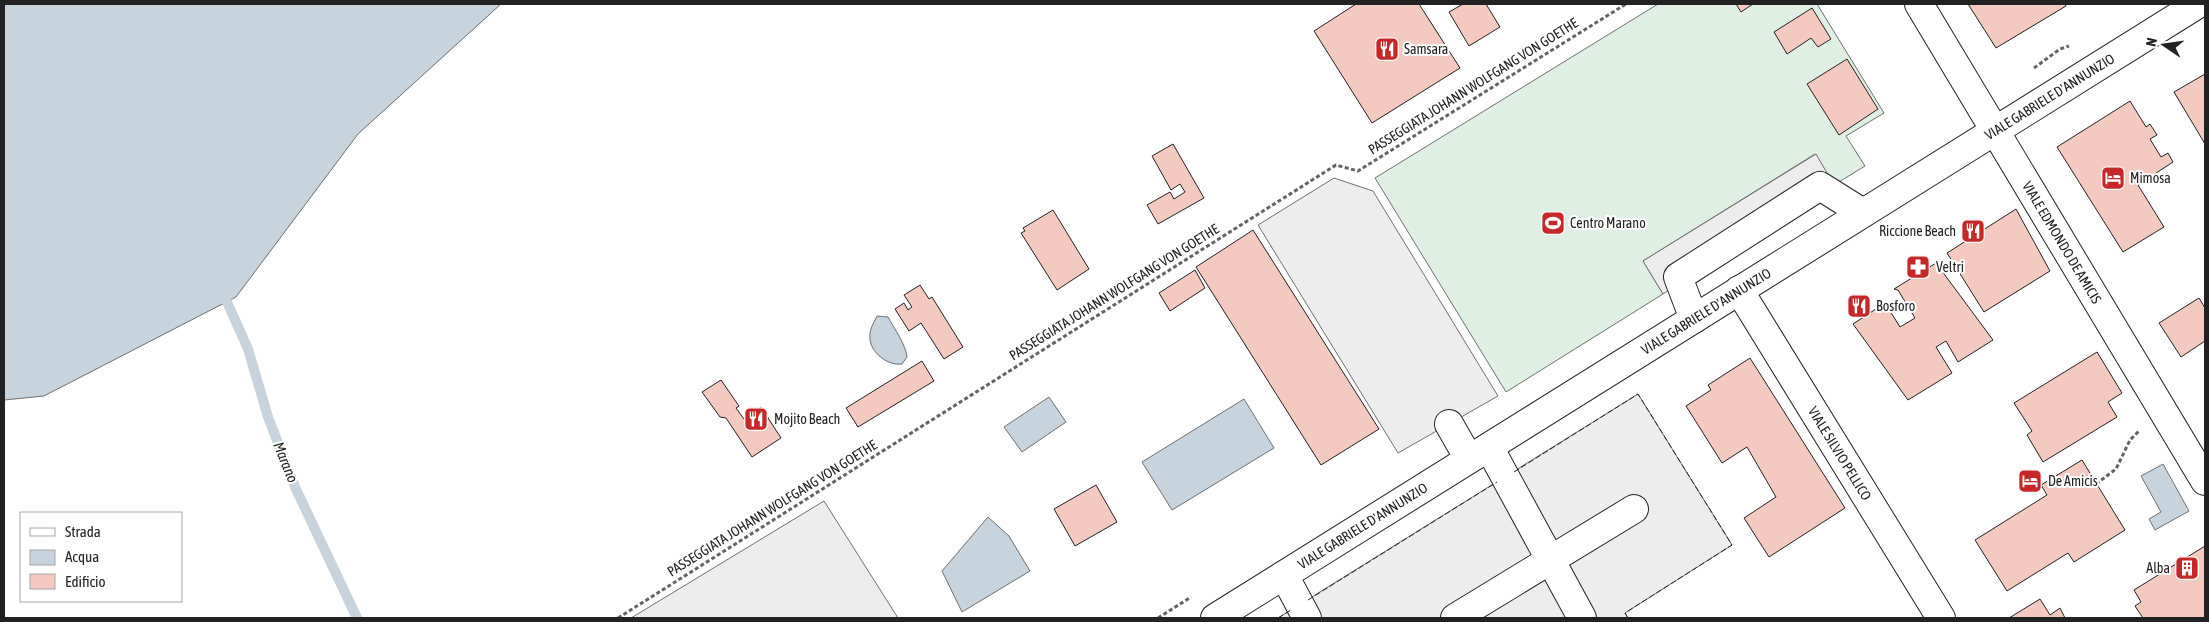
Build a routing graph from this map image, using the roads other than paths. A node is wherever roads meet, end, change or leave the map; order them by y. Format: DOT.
graph roads {
  1 [pos="1919,4"];
  2 [pos="2198,4"];
  3 [pos="1995,130"];
  4 [pos="1863,213"];
  5 [pos="1740,290"];
  6 [pos="1694,319"];
  7 [pos="1449,424"];
  8 [pos="1479,453"];
  9 [pos="2205,481"];
  10 [pos="1634,509"];
  11 [pos="1551,560"];
  12 [pos="1284,575"];
  13 [pos="1469,615"];
  14 [pos="1215,618"];
  15 [pos="1307,618"];
  16 [pos="1582,618"];
  17 [pos="1941,618"];
  1 -- 3 [label="street, VIALE EDMONDO DE AMICIS"];
  2 -- 3 [label="street, VIALE GABRIELE D'ANNUNZIO"];
  3 -- 4 [label="street, VIALE GABRIELE D'ANNUNZIO"];
  3 -- 9 [label="street, VIALE EDMONDO DE AMICIS"];
  4 -- 5 [label="street, VIALE GABRIELE D'ANNUNZIO"];
  4 -- 6 [label="street"];
  5 -- 6 [label="street, VIALE GABRIELE D'ANNUNZIO"];
  5 -- 17 [label="street, VIALE SILVIO PELLICO"];
  6 -- 8 [label="street, VIALE GABRIELE D'ANNUNZIO"];
  7 -- 8 [label="street"];
  8 -- 11 [label="street"];
  8 -- 12 [label="street, VIALE GABRIELE D'ANNUNZIO"];
  10 -- 11 [label="street"];
  11 -- 13 [label="street"];
  11 -- 16 [label="street"];
  12 -- 14 [label="street, VIALE GABRIELE D'ANNUNZIO"];
  12 -- 15 [label="street"];
}
